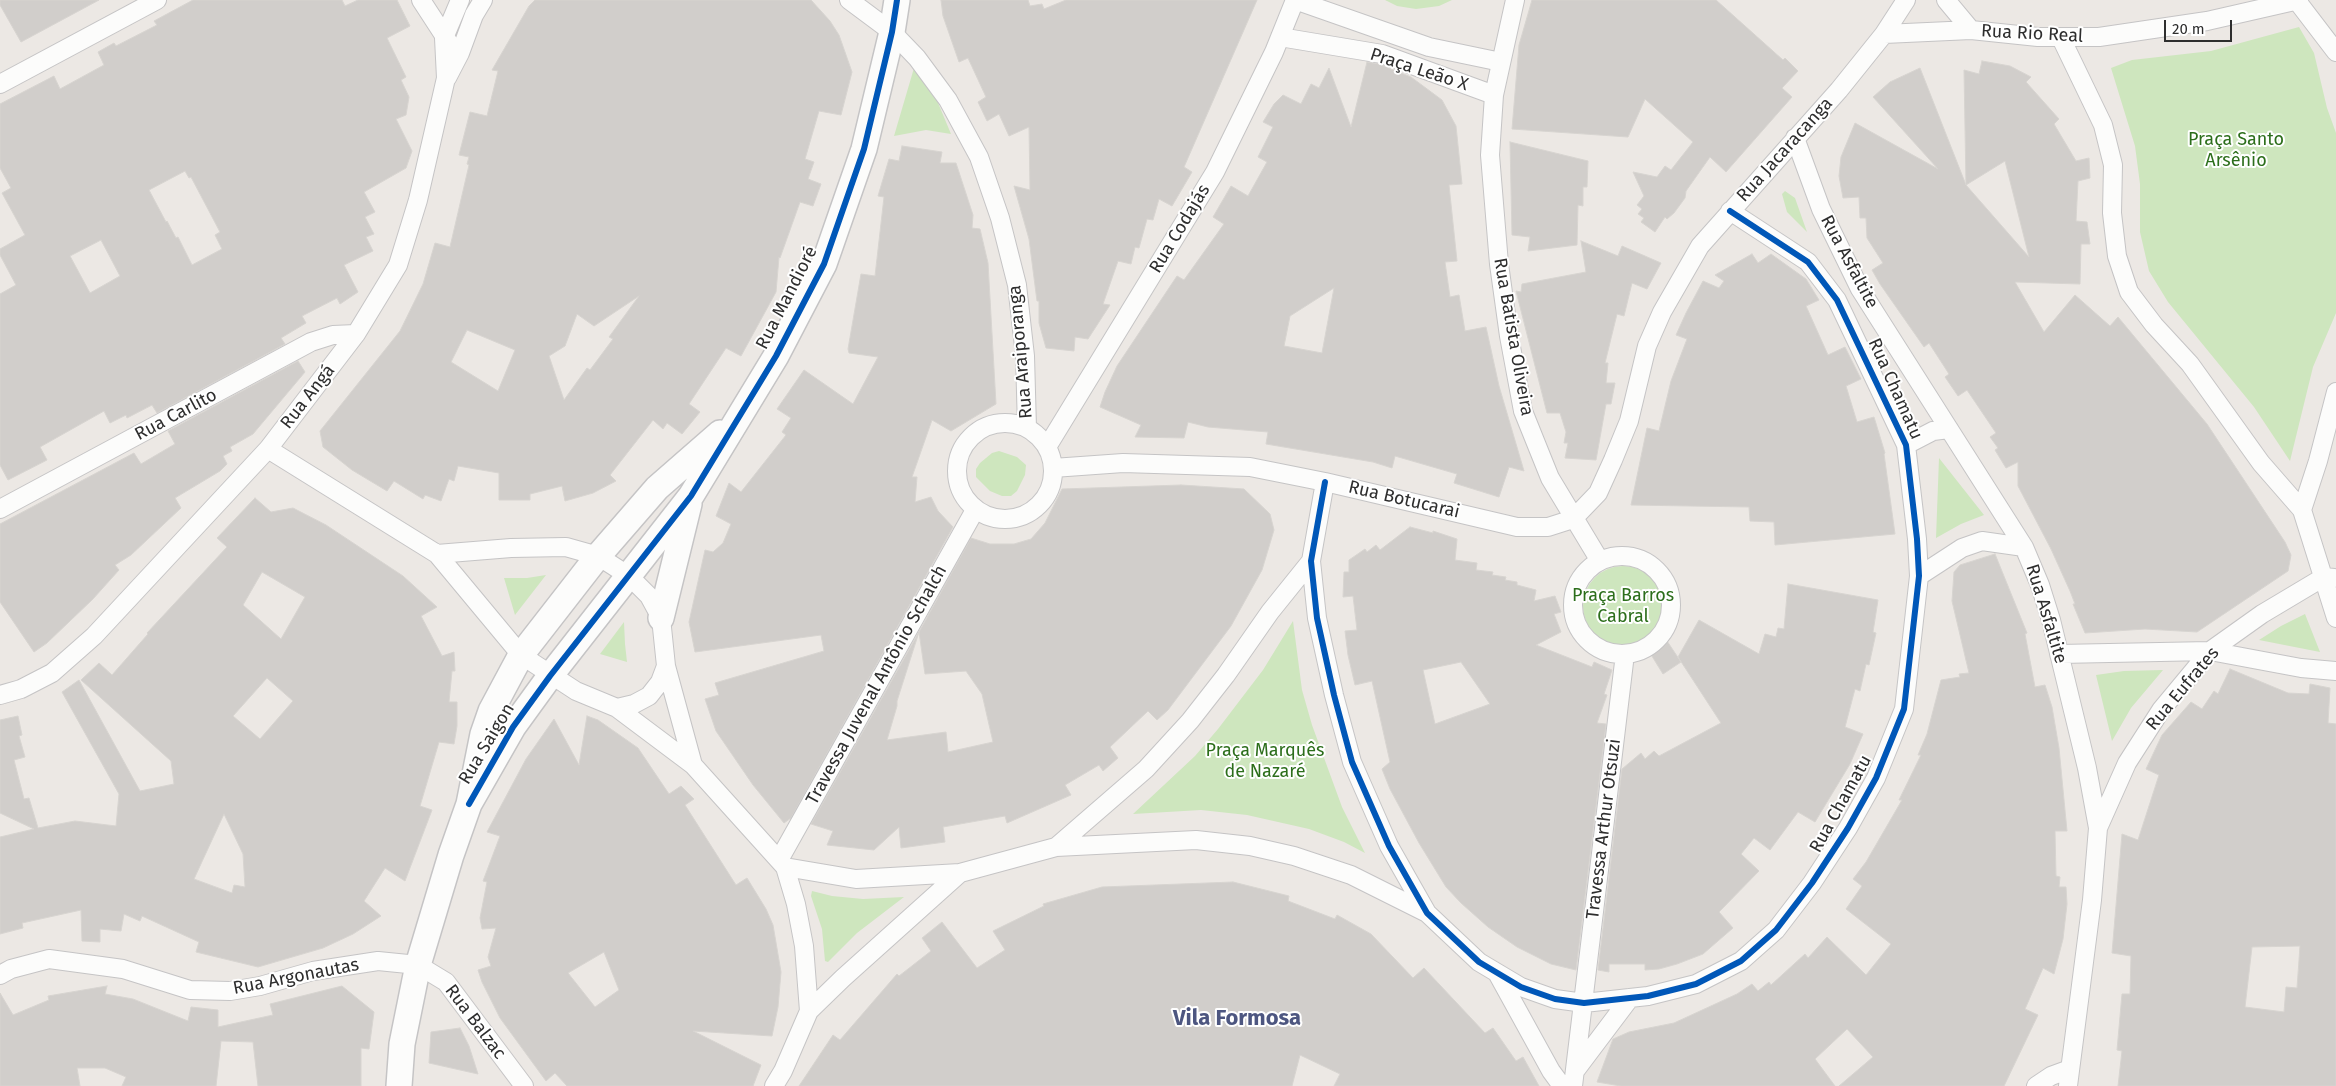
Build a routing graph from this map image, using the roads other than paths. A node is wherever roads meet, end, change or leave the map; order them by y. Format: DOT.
graph roads {
  1 [pos="157,0"];
  2 [pos="421,0"];
  3 [pos="460,0"];
  4 [pos="483,0"];
  5 [pos="850,0"];
  6 [pos="897,0"];
  7 [pos="1295,0"];
  8 [pos="1515,0"];
  9 [pos="1906,0"];
  10 [pos="1946,0"];
  11 [pos="2298,0"];
  12 [pos="1971,30"];
  13 [pos="892,32"];
  14 [pos="1884,34"];
  15 [pos="1280,37"];
  16 [pos="444,38"];
  17 [pos="2061,38"];
  18 [pos="2336,52"];
  19 [pos="460,53"];
  20 [pos="1501,62"];
  21 [pos="446,78"];
  22 [pos="1,82"];
  23 [pos="1494,95"];
  24 [pos="1795,138"];
  25 [pos="1730,211"];
  26 [pos="1837,300"];
  27 [pos="356,334"];
  28 [pos="2336,392"];
  29 [pos="737,418"];
  30 [pos="1027,428"];
  31 [pos="1949,429"];
  32 [pos="1906,445"];
  33 [pos="1047,447"];
  34 [pos="268,449"];
  35 [pos="1053,468"];
  36 [pos="1326,482"];
  37 [pos="691,496"];
  38 [pos="0,509"];
  39 [pos="975,510"];
  40 [pos="2302,510"];
  41 [pos="1574,518"];
  42 [pos="2024,547"];
  43 [pos="437,554"];
  44 [pos="598,556"];
  45 [pos="1311,561"];
  46 [pos="1600,562"];
  47 [pos="629,576"];
  48 [pos="1918,576"];
  49 [pos="2330,578"];
  50 [pos="661,618"];
  51 [pos="2336,618"];
  52 [pos="2210,651"];
  53 [pos="1625,654"];
  54 [pos="2059,654"];
  55 [pos="521,655"];
  56 [pos="666,666"];
  57 [pos="2336,671"];
  58 [pos="550,676"];
  59 [pos="0,695"];
  60 [pos="617,708"];
  61 [pos="693,765"];
  62 [pos="469,804"];
  63 [pos="2098,828"];
  64 [pos="1056,847"];
  65 [pos="782,863"];
  66 [pos="960,873"];
  67 [pos="1427,913"];
  68 [pos="418,965"];
  69 [pos="1497,973"];
  70 [pos="0,975"];
  71 [pos="1630,998"];
  72 [pos="1584,1003"];
  73 [pos="809,1011"];
  74 [pos="2069,1078"];
  75 [pos="1574,1079"];
  76 [pos="400,1086"];
  77 [pos="524,1086"];
  78 [pos="774,1086"];
  79 [pos="1562,1086"];
  80 [pos="2036,1086"];
  1 -- 22 [label="street"];
  2 -- 16 [label="street"];
  3 -- 16 [label="street, Rua Angá"];
  4 -- 19 [label="street"];
  5 -- 13 [label="street, Rua Araiporanga"];
  6 -- 13 [label="street, Rua Mandioré"];
  7 -- 15 [label="street, Rua Codajás"];
  7 -- 20 [label="street, Praça Leão X"];
  8 -- 20 [label="street"];
  9 -- 14 [label="street, Rua Jacaracanga"];
  10 -- 12 [label="street, Rua Rio Real"];
  11 -- 17 [label="street, Rua Rio Real"];
  11 -- 18 [label="street"];
  12 -- 14 [label="street, Rua Rio Real"];
  12 -- 17 [label="street, Rua Rio Real"];
  13 -- 29 [label="street, Rua Mandioré"];
  13 -- 30 [label="street, Rua Araiporanga"];
  14 -- 24 [label="street, Rua Jacaracanga"];
  15 -- 23 [label="street, Praça Leão X"];
  15 -- 33 [label="street, Rua Codajás"];
  16 -- 19 [label="street"];
  16 -- 21 [label="street, Rua Angá"];
  17 -- 40 [label="street"];
  19 -- 21 [label="street"];
  20 -- 23 [label="street"];
  21 -- 27 [label="street, Rua Angá"];
  23 -- 41 [label="street, Rua Batista Oliveira"];
  24 -- 25 [label="street, Rua Jacaracanga"];
  24 -- 31 [label="street, Rua Asfaltite"];
  25 -- 26 [label="street, Rua Asfaltite"];
  25 -- 41 [label="street, Rua Jacaracanga"];
  26 -- 32 [label="street, Rua Chamatu"];
  27 -- 34 [label="street, Rua Angá"];
  27 -- 38 [label="street, Rua Carlito"];
  28 -- 40 [label="street"];
  29 -- 37 [label="street, Rua Mandioré"];
  29 -- 44 [label="street, Rua Mandioré"];
  30 -- 33 [label="street"];
  30 -- 39 [label="street"];
  31 -- 32 [label="street"];
  31 -- 42 [label="street, Rua Asfaltite"];
  32 -- 48 [label="street, Rua Chamatu"];
  33 -- 35 [label="street"];
  34 -- 43 [label="street"];
  34 -- 59 [label="street, Rua Angá"];
  35 -- 36 [label="street, Rua Botucarai"];
  35 -- 39 [label="street"];
  36 -- 41 [label="street, Rua Botucarai"];
  36 -- 45 [label="street"];
  37 -- 47 [label="street, Rua Mandioré"];
  37 -- 50 [label="street"];
  39 -- 65 [label="street, Travessa Juvenal Antônio Schalch"];
  40 -- 49 [label="street"];
  41 -- 46 [label="street, Rua Batista Oliveira"];
  42 -- 48 [label="street"];
  42 -- 54 [label="street, Rua Asfaltite"];
  43 -- 44 [label="street"];
  43 -- 55 [label="street"];
  44 -- 47 [label="street"];
  44 -- 55 [label="street, Rua Saigon"];
  45 -- 64 [label="street"];
  45 -- 67 [label="street"];
  46 -- 53 [label="street"];
  46 -- 53 [label="street"];
  47 -- 50 [label="street"];
  47 -- 58 [label="street, Rua Saigon"];
  48 -- 71 [label="street, Rua Chamatu"];
  49 -- 51 [label="street"];
  49 -- 52 [label="street, Rua Eufrates"];
  50 -- 56 [label="street"];
  52 -- 54 [label="street"];
  52 -- 57 [label="street"];
  52 -- 63 [label="street, Rua Eufrates"];
  53 -- 72 [label="street, Travessa Arthur Otsuzi"];
  54 -- 63 [label="street, Rua Asfaltite"];
  55 -- 58 [label="street"];
  55 -- 62 [label="street, Rua Saigon"];
  56 -- 60 [label="street"];
  56 -- 61 [label="street"];
  58 -- 60 [label="street"];
  58 -- 62 [label="street, Rua Saigon"];
  60 -- 61 [label="street"];
  61 -- 65 [label="street"];
  62 -- 68 [label="street, Rua Saigon"];
  63 -- 74 [label="street, Rua Asfaltite"];
  64 -- 66 [label="street"];
  64 -- 67 [label="street"];
  65 -- 66 [label="street"];
  65 -- 73 [label="street"];
  66 -- 73 [label="street"];
  67 -- 69 [label="street, Rua Chamatu"];
  68 -- 70 [label="street, Rua Argonautas"];
  68 -- 76 [label="street, Rua Saigon"];
  68 -- 77 [label="street, Rua Balzac"];
  69 -- 72 [label="street, Rua Chamatu"];
  69 -- 79 [label="street"];
  71 -- 72 [label="street, Rua Chamatu"];
  71 -- 75 [label="street"];
  72 -- 75 [label="street, Travessa Arthur Otsuzi"];
  73 -- 78 [label="street"];
  74 -- 80 [label="street"];
}
